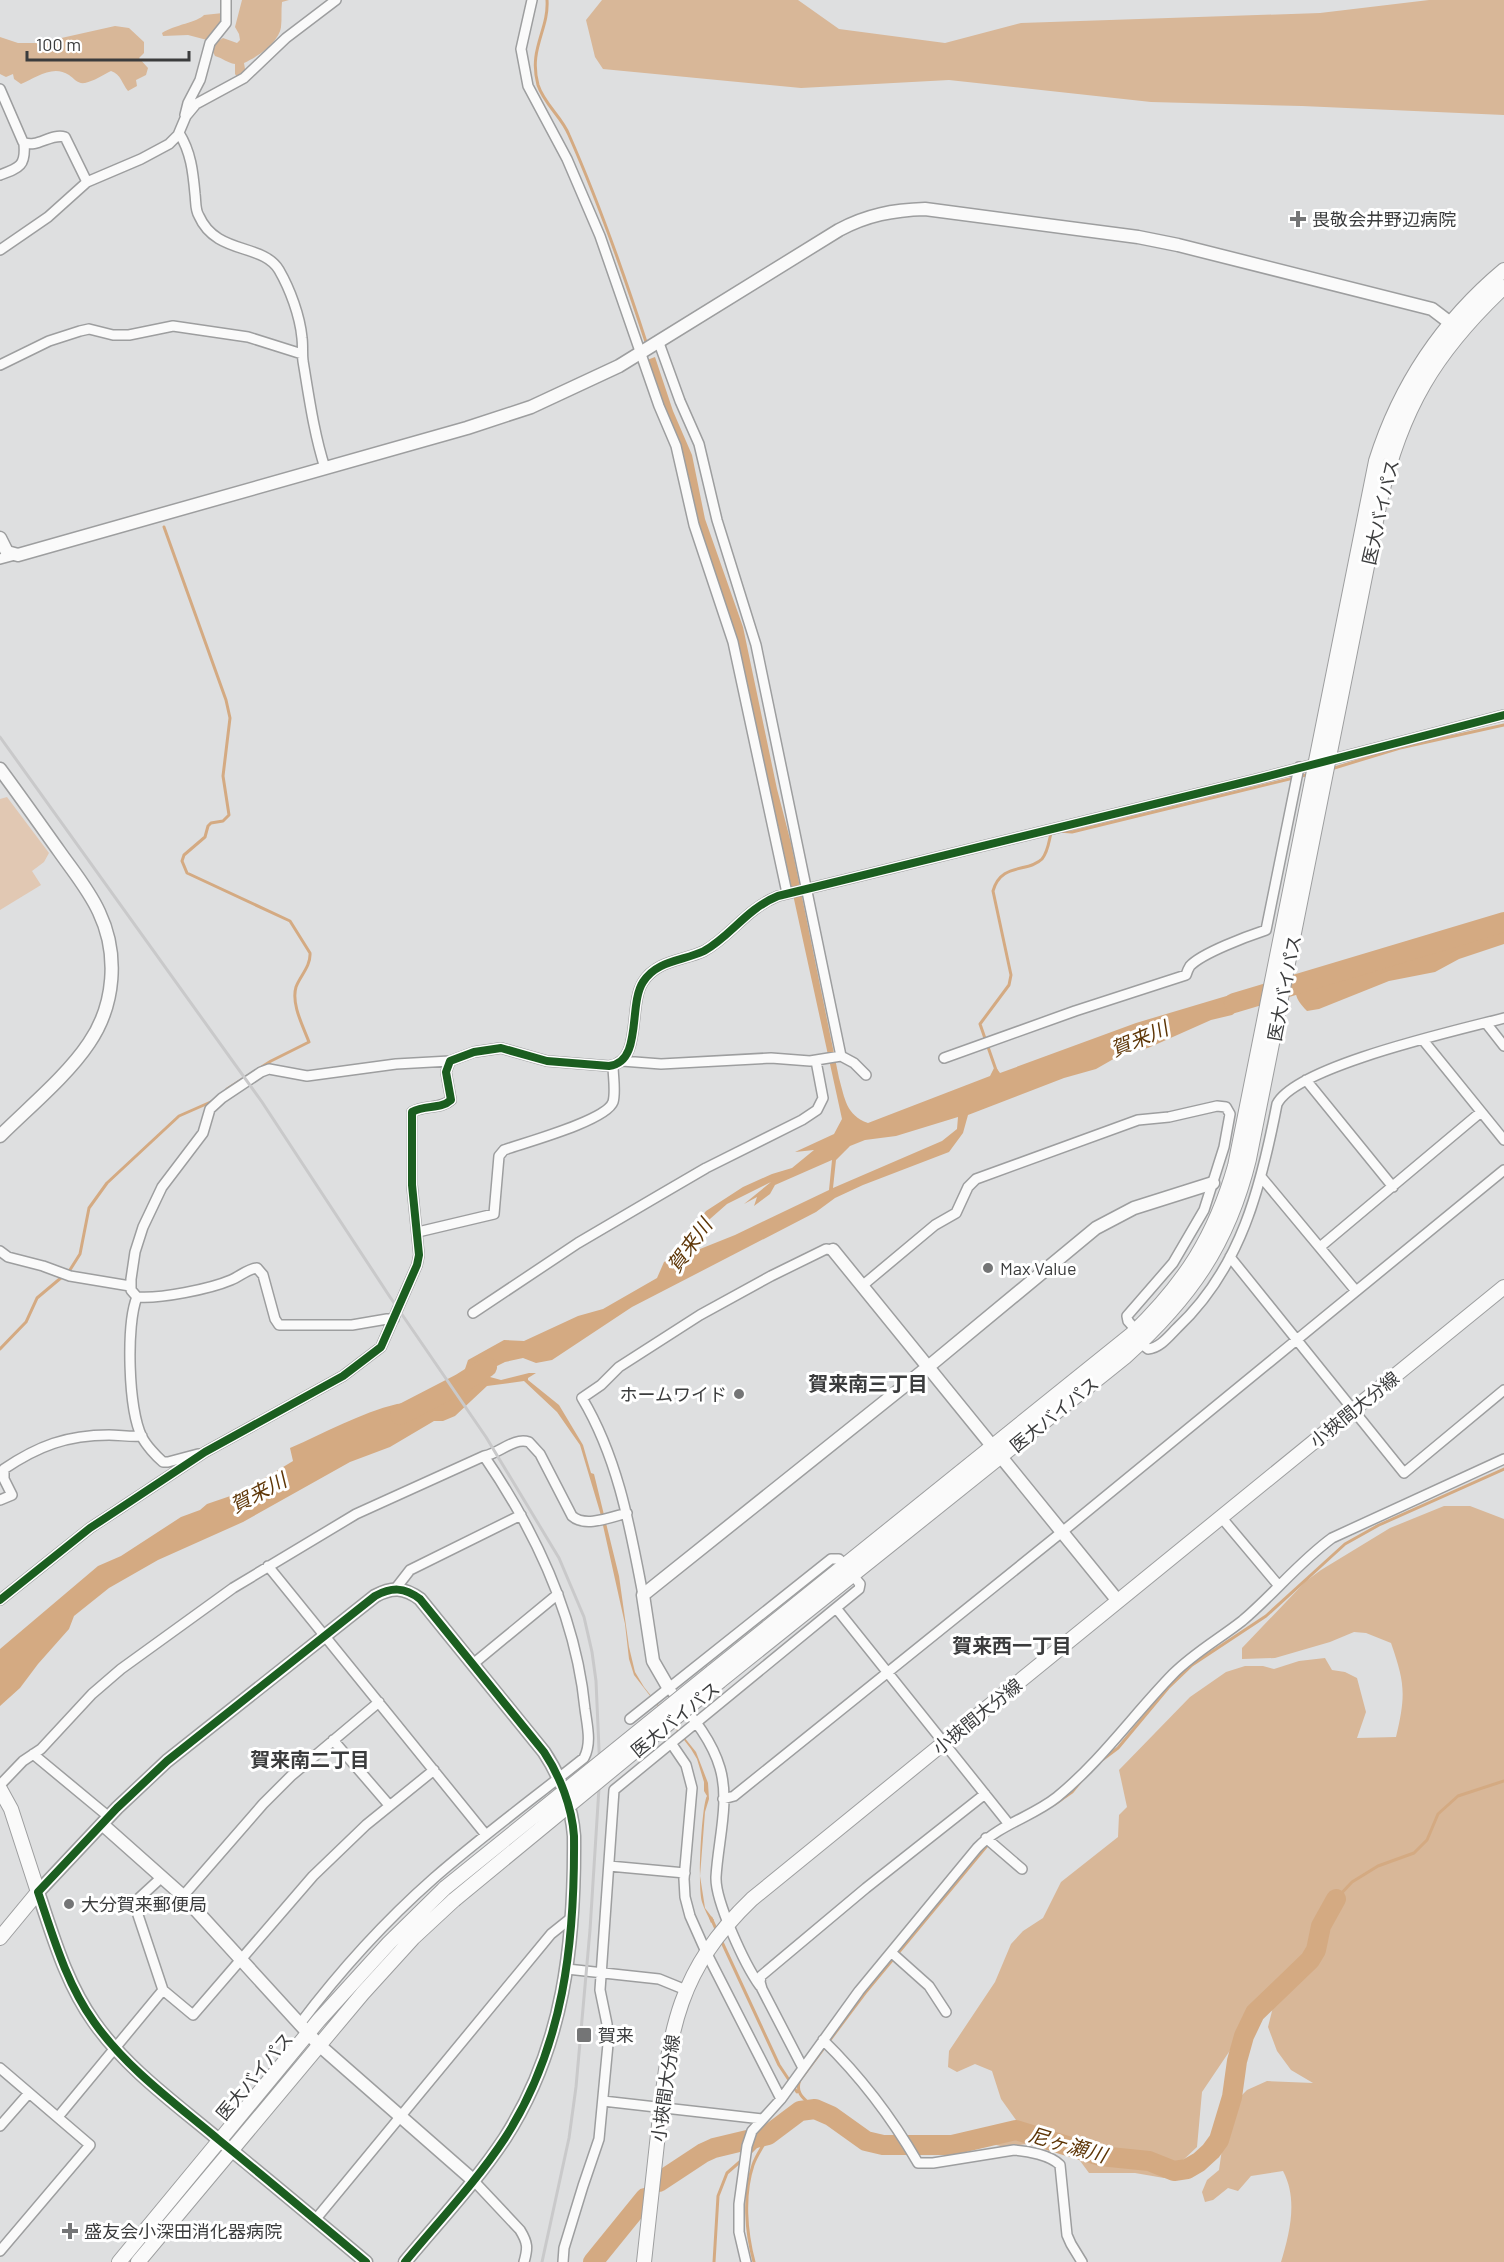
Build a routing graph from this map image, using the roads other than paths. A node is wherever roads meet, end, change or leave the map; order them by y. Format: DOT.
graph roads {
  1 [pos="226,0"];
  2 [pos="336,0"];
  3 [pos="532,0"];
  4 [pos="0,89"];
  5 [pos="4,109"];
  6 [pos="183,123"];
  7 [pos="179,133"];
  8 [pos="24,144"];
  9 [pos="0,176"];
  10 [pos="87,182"];
  11 [pos="0,250"];
  12 [pos="1504,270"];
  13 [pos="1504,287"];
  14 [pos="1456,327"];
  15 [pos="657,344"];
  16 [pos="641,353"];
  17 [pos="302,354"];
  18 [pos="0,365"];
  19 [pos="325,468"];
  20 [pos="0,538"];
  21 [pos="18,555"];
  22 [pos="0,559"];
  23 [pos="1504,715"];
  24 [pos="1299,767"];
  25 [pos="0,769"];
  26 [pos="1321,770"];
  27 [pos="808,888"];
  28 [pos="787,893"];
  29 [pos="1504,1018"];
  30 [pos="1486,1023"];
  31 [pos="1423,1040"];
  32 [pos="1504,1046"];
  33 [pos="841,1056"];
  34 [pos="944,1058"];
  35 [pos="450,1061"];
  36 [pos="816,1061"];
  37 [pos="618,1063"];
  38 [pos="866,1075"];
  39 [pos="1306,1080"];
  40 [pos="1482,1112"];
  41 [pos="0,1136"];
  42 [pos="1504,1140"];
  43 [pos="1504,1170"];
  44 [pos="1262,1178"];
  45 [pos="1213,1183"];
  46 [pos="1393,1187"];
  47 [pos="418,1232"];
  48 [pos="1320,1247"];
  49 [pos="833,1250"];
  50 [pos="0,1251"];
  51 [pos="1230,1257"];
  52 [pos="130,1286"];
  53 [pos="862,1286"];
  54 [pos="1504,1287"];
  55 [pos="1356,1291"];
  56 [pos="137,1297"];
  57 [pos="473,1313"];
  58 [pos="394,1319"];
  59 [pos="1138,1336"];
  60 [pos="1296,1340"];
  61 [pos="928,1366"];
  62 [pos="1504,1390"];
  63 [pos="1353,1410"];
  64 [pos="142,1436"];
  65 [pos="997,1451"];
  66 [pos="205,1452"];
  67 [pos="484,1456"];
  68 [pos="1504,1459"];
  69 [pos="0,1500"];
  70 [pos="627,1513"];
  71 [pos="521,1515"];
  72 [pos="1221,1517"];
  73 [pos="1062,1532"];
  74 [pos="268,1566"];
  75 [pos="849,1570"];
  76 [pos="1279,1586"];
  77 [pos="396,1588"];
  78 [pos="558,1594"];
  79 [pos="643,1595"];
  80 [pos="0,1600"];
  81 [pos="1118,1601"];
  82 [pos="836,1608"];
  83 [pos="324,1635"];
  84 [pos="472,1664"];
  85 [pos="886,1672"];
  86 [pos="716,1677"];
  87 [pos="668,1688"];
  88 [pos="379,1702"];
  89 [pos="630,1719"];
  90 [pos="695,1722"];
  91 [pos="333,1740"];
  92 [pos="944,1742"];
  93 [pos="670,1743"];
  94 [pos="33,1754"];
  95 [pos="434,1770"];
  96 [pos="559,1778"];
  97 [pos="0,1787"];
  98 [pos="985,1794"];
  99 [pos="723,1799"];
  100 [pos="390,1805"];
  101 [pos="105,1821"];
  102 [pos="1008,1823"];
  103 [pos="486,1835"];
  104 [pos="986,1838"];
  105 [pos="609,1866"];
  106 [pos="1023,1869"];
  107 [pos="685,1873"];
  108 [pos="162,1877"];
  109 [pos="38,1892"];
  110 [pos="183,1896"];
  111 [pos="571,1918"];
  112 [pos="722,1930"];
  113 [pos="0,1938"];
  114 [pos="706,1952"];
  115 [pos="892,1953"];
  116 [pos="241,1962"];
  117 [pos="567,1969"];
  118 [pos="602,1972"];
  119 [pos="760,1986"];
  120 [pos="163,1990"];
  121 [pos="686,1990"];
  122 [pos="946,2012"];
  123 [pos="303,2029"];
  124 [pos="823,2040"];
  125 [pos="319,2045"];
  126 [pos="115,2048"];
  127 [pos="0,2068"];
  128 [pos="803,2068"];
  129 [pos="28,2093"];
  130 [pos="781,2099"];
  131 [pos="603,2101"];
  132 [pos="661,2109"];
  133 [pos="401,2116"];
  134 [pos="58,2117"];
  135 [pos="762,2119"];
  136 [pos="0,2126"];
  137 [pos="220,2140"];
  138 [pos="231,2150"];
  139 [pos="473,2180"];
  140 [pos="315,2220"];
  141 [pos="0,2252"];
  142 [pos="119,2262"];
  143 [pos="138,2262"];
  144 [pos="366,2262"];
  145 [pos="405,2262"];
  146 [pos="524,2262"];
  147 [pos="563,2262"];
  148 [pos="644,2262"];
  149 [pos="746,2262"];
  150 [pos="1083,2262"];
  1 -- 6 [label="street"];
  2 -- 6 [label="street"];
  3 -- 16 [label="street"];
  4 -- 5 [label="street"];
  5 -- 8 [label="street"];
  6 -- 7 [label="street"];
  7 -- 10 [label="street"];
  7 -- 17 [label="street"];
  8 -- 9 [label="street"];
  8 -- 10 [label="street"];
  10 -- 11 [label="street"];
  12 -- 14 [label="main road, 医大バイパス"];
  13 -- 14 [label="main road, 医大バイパス"];
  14 -- 15 [label="street"];
  14 -- 26 [label="main road, 医大バイパス"];
  15 -- 16 [label="street"];
  15 -- 27 [label="street"];
  16 -- 19 [label="street"];
  16 -- 28 [label="street"];
  17 -- 18 [label="street"];
  17 -- 19 [label="street"];
  19 -- 21 [label="street"];
  20 -- 21 [label="street"];
  21 -- 22 [label="street"];
  23 -- 26 [label="street"];
  24 -- 26 [label="street"];
  24 -- 27 [label="street"];
  24 -- 34 [label="street"];
  25 -- 41 [label="street"];
  26 -- 59 [label="main road, 医大バイパス"];
  26 -- 59 [label="main road, 医大バイパス"];
  27 -- 28 [label="street"];
  27 -- 33 [label="street"];
  28 -- 37 [label="street"];
  29 -- 30 [label="street"];
  30 -- 31 [label="street"];
  30 -- 32 [label="street"];
  31 -- 39 [label="street"];
  31 -- 40 [label="street"];
  33 -- 36 [label="street"];
  33 -- 38 [label="street"];
  35 -- 37 [label="street"];
  35 -- 47 [label="street"];
  35 -- 52 [label="street"];
  36 -- 37 [label="street"];
  36 -- 57 [label="street"];
  37 -- 47 [label="street"];
  39 -- 44 [label="street"];
  39 -- 46 [label="street"];
  40 -- 42 [label="street"];
  40 -- 46 [label="street"];
  43 -- 55 [label="street"];
  44 -- 48 [label="street"];
  44 -- 51 [label="street"];
  45 -- 53 [label="street"];
  45 -- 59 [label="street"];
  45 -- 61 [label="street"];
  46 -- 48 [label="street"];
  47 -- 58 [label="street"];
  48 -- 55 [label="street"];
  49 -- 53 [label="street"];
  49 -- 70 [label="street"];
  50 -- 52 [label="street"];
  51 -- 59 [label="street"];
  51 -- 60 [label="street"];
  52 -- 56 [label="street"];
  53 -- 61 [label="street"];
  54 -- 63 [label="main road, 小挾間大分線"];
  55 -- 60 [label="street"];
  56 -- 58 [label="street"];
  56 -- 64 [label="street"];
  58 -- 66 [label="street"];
  59 -- 65 [label="main road, 医大バイパス"];
  60 -- 63 [label="street"];
  60 -- 73 [label="street"];
  61 -- 65 [label="street"];
  61 -- 79 [label="street"];
  62 -- 63 [label="street"];
  63 -- 72 [label="main road, 小挾間大分線"];
  64 -- 66 [label="street"];
  64 -- 69 [label="street"];
  65 -- 73 [label="street"];
  65 -- 75 [label="main road, 医大バイパス"];
  66 -- 80 [label="street"];
  67 -- 70 [label="street"];
  67 -- 71 [label="street"];
  67 -- 74 [label="street"];
  68 -- 76 [label="street"];
  70 -- 79 [label="street"];
  71 -- 77 [label="street"];
  71 -- 78 [label="street"];
  72 -- 76 [label="street"];
  72 -- 81 [label="main road, 小挾間大分線"];
  73 -- 81 [label="street"];
  73 -- 85 [label="street"];
  74 -- 83 [label="street"];
  74 -- 94 [label="street"];
  75 -- 82 [label="street"];
  75 -- 86 [label="main road, 医大バイパス"];
  75 -- 87 [label="street"];
  76 -- 102 [label="street"];
  77 -- 83 [label="street"];
  77 -- 84 [label="street"];
  78 -- 84 [label="street"];
  78 -- 96 [label="street"];
  79 -- 87 [label="street"];
  81 -- 92 [label="main road, 小挾間大分線"];
  82 -- 85 [label="street"];
  82 -- 90 [label="street"];
  83 -- 88 [label="street"];
  83 -- 101 [label="street"];
  84 -- 96 [label="street"];
  85 -- 92 [label="street"];
  85 -- 99 [label="street"];
  86 -- 123 [label="main road, 医大バイパス, bridge"];
  86 -- 125 [label="main road, 医大バイパス, bridge"];
  87 -- 89 [label="street"];
  87 -- 90 [label="street"];
  88 -- 91 [label="street"];
  88 -- 95 [label="street"];
  90 -- 93 [label="street"];
  90 -- 99 [label="street"];
  91 -- 100 [label="street"];
  91 -- 110 [label="street"];
  92 -- 98 [label="street"];
  92 -- 112 [label="main road, 小挾間大分線"];
  93 -- 105 [label="street"];
  93 -- 107 [label="street"];
  94 -- 97 [label="street"];
  94 -- 101 [label="street"];
  95 -- 100 [label="street"];
  95 -- 103 [label="street"];
  96 -- 103 [label="street"];
  96 -- 111 [label="street"];
  97 -- 109 [label="main road"];
  98 -- 102 [label="street"];
  98 -- 119 [label="street"];
  99 -- 112 [label="street"];
  100 -- 116 [label="street"];
  101 -- 108 [label="street"];
  101 -- 109 [label="street"];
  102 -- 104 [label="street"];
  103 -- 123 [label="street"];
  104 -- 106 [label="street"];
  104 -- 115 [label="street"];
  105 -- 107 [label="street"];
  105 -- 118 [label="street"];
  107 -- 114 [label="street"];
  108 -- 110 [label="street"];
  108 -- 120 [label="street"];
  109 -- 113 [label="main road"];
  109 -- 126 [label="street"];
  110 -- 116 [label="street"];
  111 -- 117 [label="street"];
  111 -- 133 [label="street"];
  112 -- 114 [label="main road, 小挾間大分線"];
  112 -- 119 [label="street"];
  114 -- 121 [label="main road, 小挾間大分線"];
  114 -- 130 [label="street"];
  115 -- 122 [label="street"];
  115 -- 124 [label="street"];
  116 -- 120 [label="street"];
  116 -- 123 [label="street"];
  117 -- 118 [label="street"];
  117 -- 139 [label="street"];
  118 -- 121 [label="street"];
  118 -- 131 [label="street"];
  119 -- 128 [label="street"];
  120 -- 126 [label="street"];
  121 -- 132 [label="main road, 小挾間大分線"];
  123 -- 125 [label="street"];
  123 -- 137 [label="main road, 医大バイパス"];
  124 -- 128 [label="street"];
  124 -- 150 [label="street"];
  125 -- 133 [label="street"];
  125 -- 138 [label="main road, 医大バイパス"];
  126 -- 134 [label="street"];
  126 -- 137 [label="street"];
  127 -- 129 [label="street"];
  128 -- 130 [label="street"];
  129 -- 134 [label="street"];
  129 -- 136 [label="street"];
  130 -- 135 [label="street"];
  131 -- 132 [label="street"];
  131 -- 147 [label="street"];
  132 -- 135 [label="street"];
  132 -- 148 [label="main road, 小挾間大分線"];
  133 -- 139 [label="street"];
  133 -- 140 [label="street"];
  134 -- 141 [label="street"];
  135 -- 149 [label="street"];
  137 -- 138 [label="street"];
  137 -- 142 [label="main road, 医大バイパス"];
  138 -- 140 [label="street"];
  138 -- 143 [label="main road, 医大バイパス"];
  139 -- 145 [label="street"];
  139 -- 146 [label="street"];
  140 -- 144 [label="street"];
}
